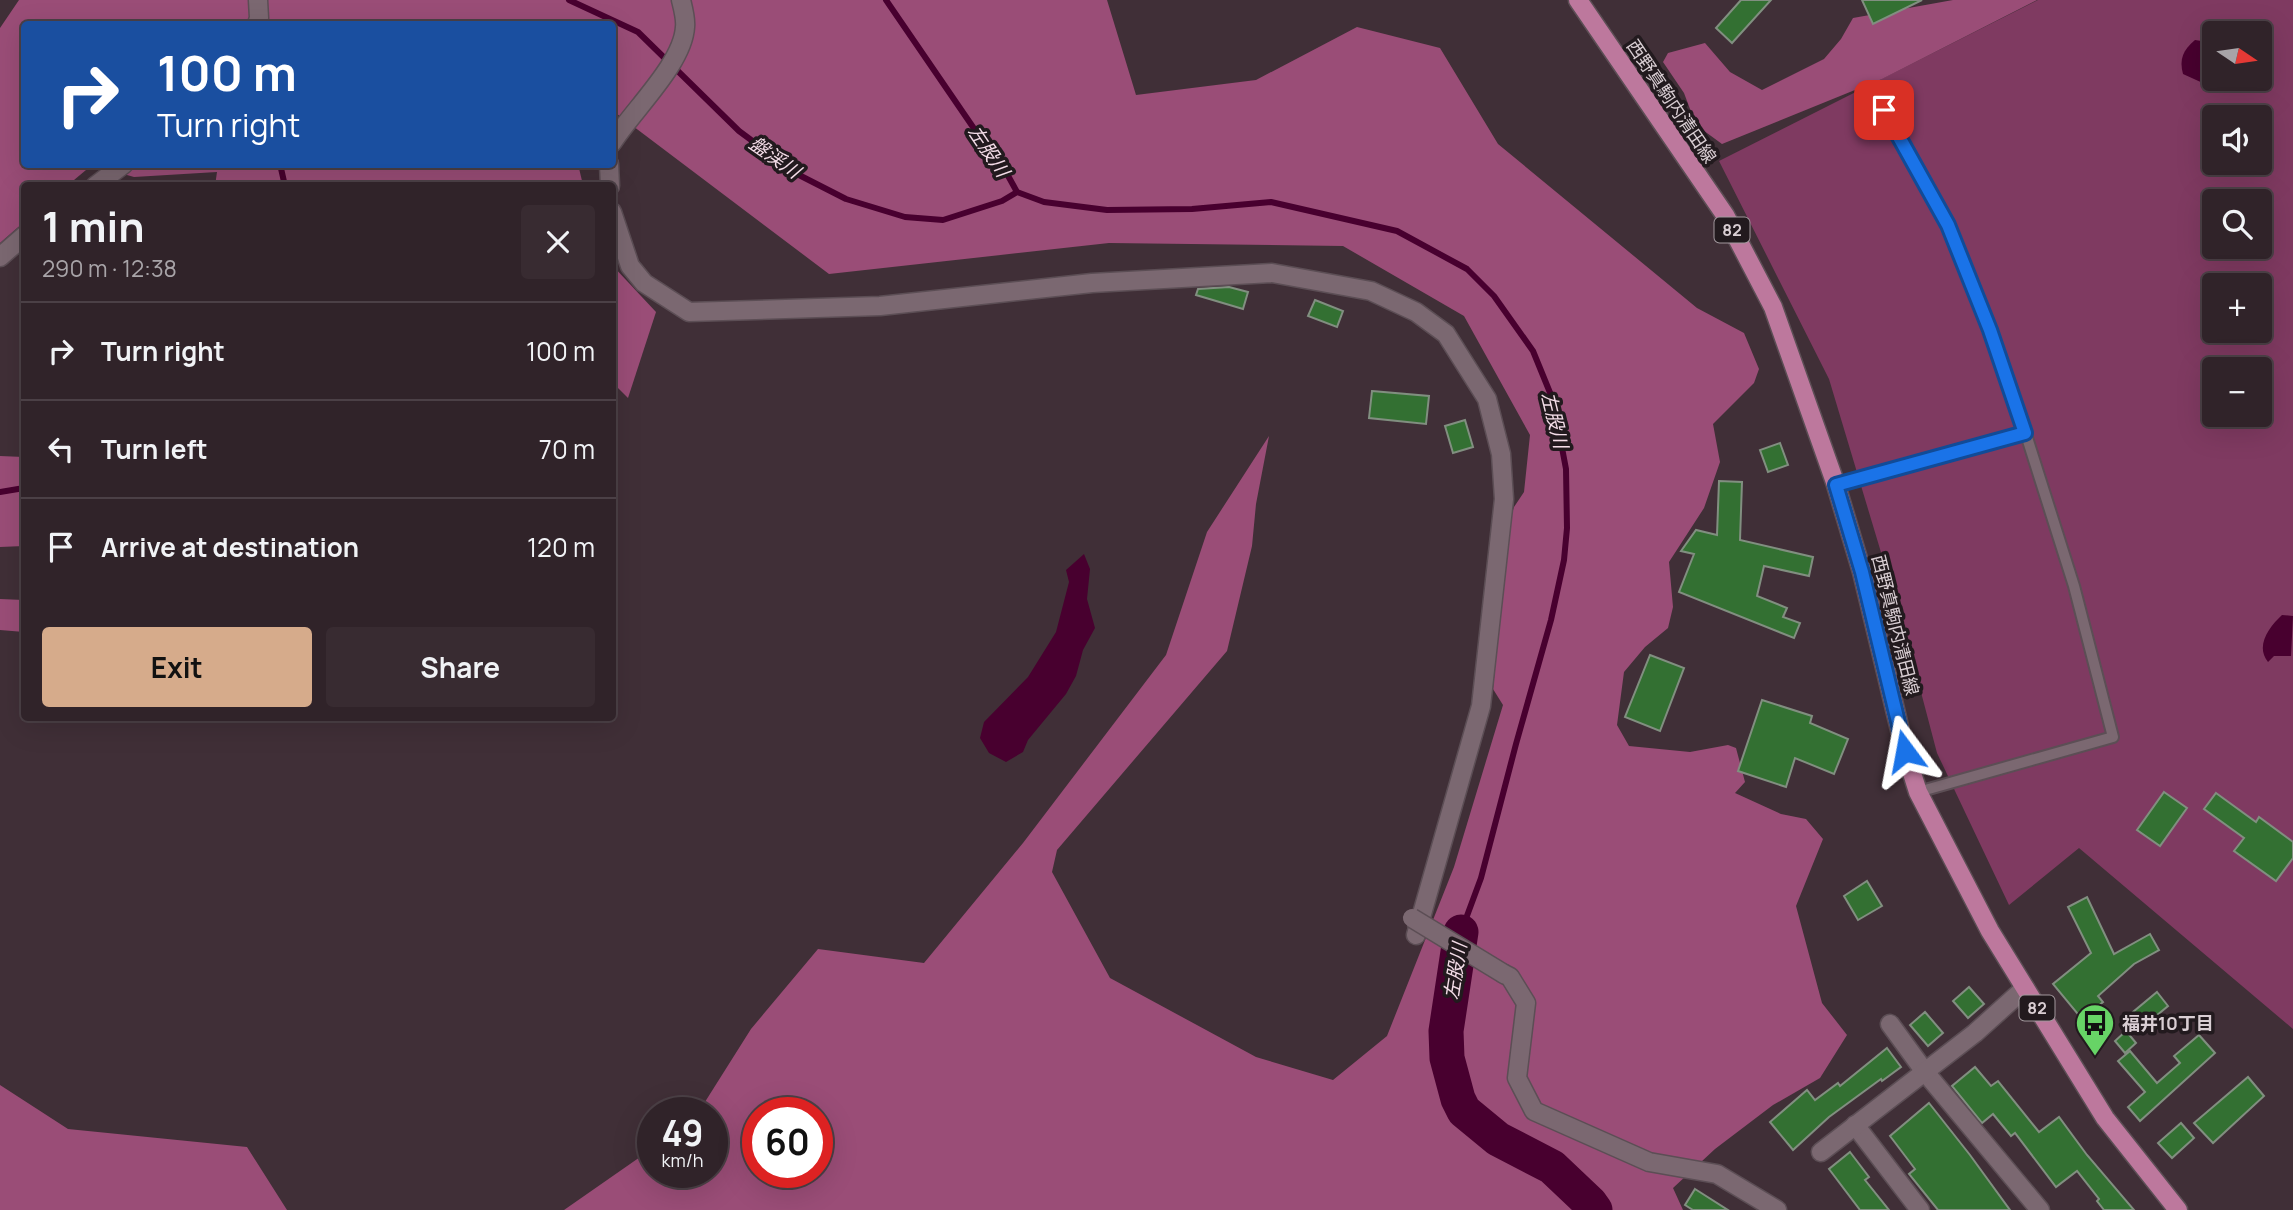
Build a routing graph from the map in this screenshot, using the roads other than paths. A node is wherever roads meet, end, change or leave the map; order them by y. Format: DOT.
graph roads {
  1 [pos="258,0"];
  2 [pos="681,0"];
  3 [pos="1578,0"];
  4 [pos="258,21"];
  5 [pos="1884,110"];
  6 [pos="616,138"];
  7 [pos="119,168"];
  8 [pos="100,182"];
  9 [pos="616,224"];
  10 [pos="21,239"];
  11 [pos="0,257"];
  12 [pos="2025,433"];
  13 [pos="1836,485"];
  14 [pos="1918,792"];
  15 [pos="2025,988"];
  16 [pos="1890,1024"];
  17 [pos="1925,1072"];
  18 [pos="1855,1125"];
  19 [pos="1821,1152"];
  20 [pos="1777,1210"];
  21 [pos="1920,1210"];
  22 [pos="2040,1210"];
  23 [pos="2178,1210"];
  1 -- 4 [label="street"];
  2 -- 6 [label="street"];
  3 -- 13 [label="main road, 西野真駒内清田線 / 82"];
  5 -- 12 [label="lane"];
  7 -- 8 [label="street"];
  9 -- 20 [label="street, bridge"];
  10 -- 11 [label="street"];
  12 -- 13 [label="lane"];
  12 -- 14 [label="lane"];
  13 -- 14 [label="main road, 西野真駒内清田線 / 82"];
  14 -- 15 [label="main road, 西野真駒内清田線 / 82"];
  15 -- 17 [label="street"];
  15 -- 23 [label="main road, 西野真駒内清田線 / 82"];
  16 -- 17 [label="street"];
  17 -- 18 [label="street"];
  17 -- 22 [label="street"];
  18 -- 19 [label="street"];
  18 -- 21 [label="street"];
}
